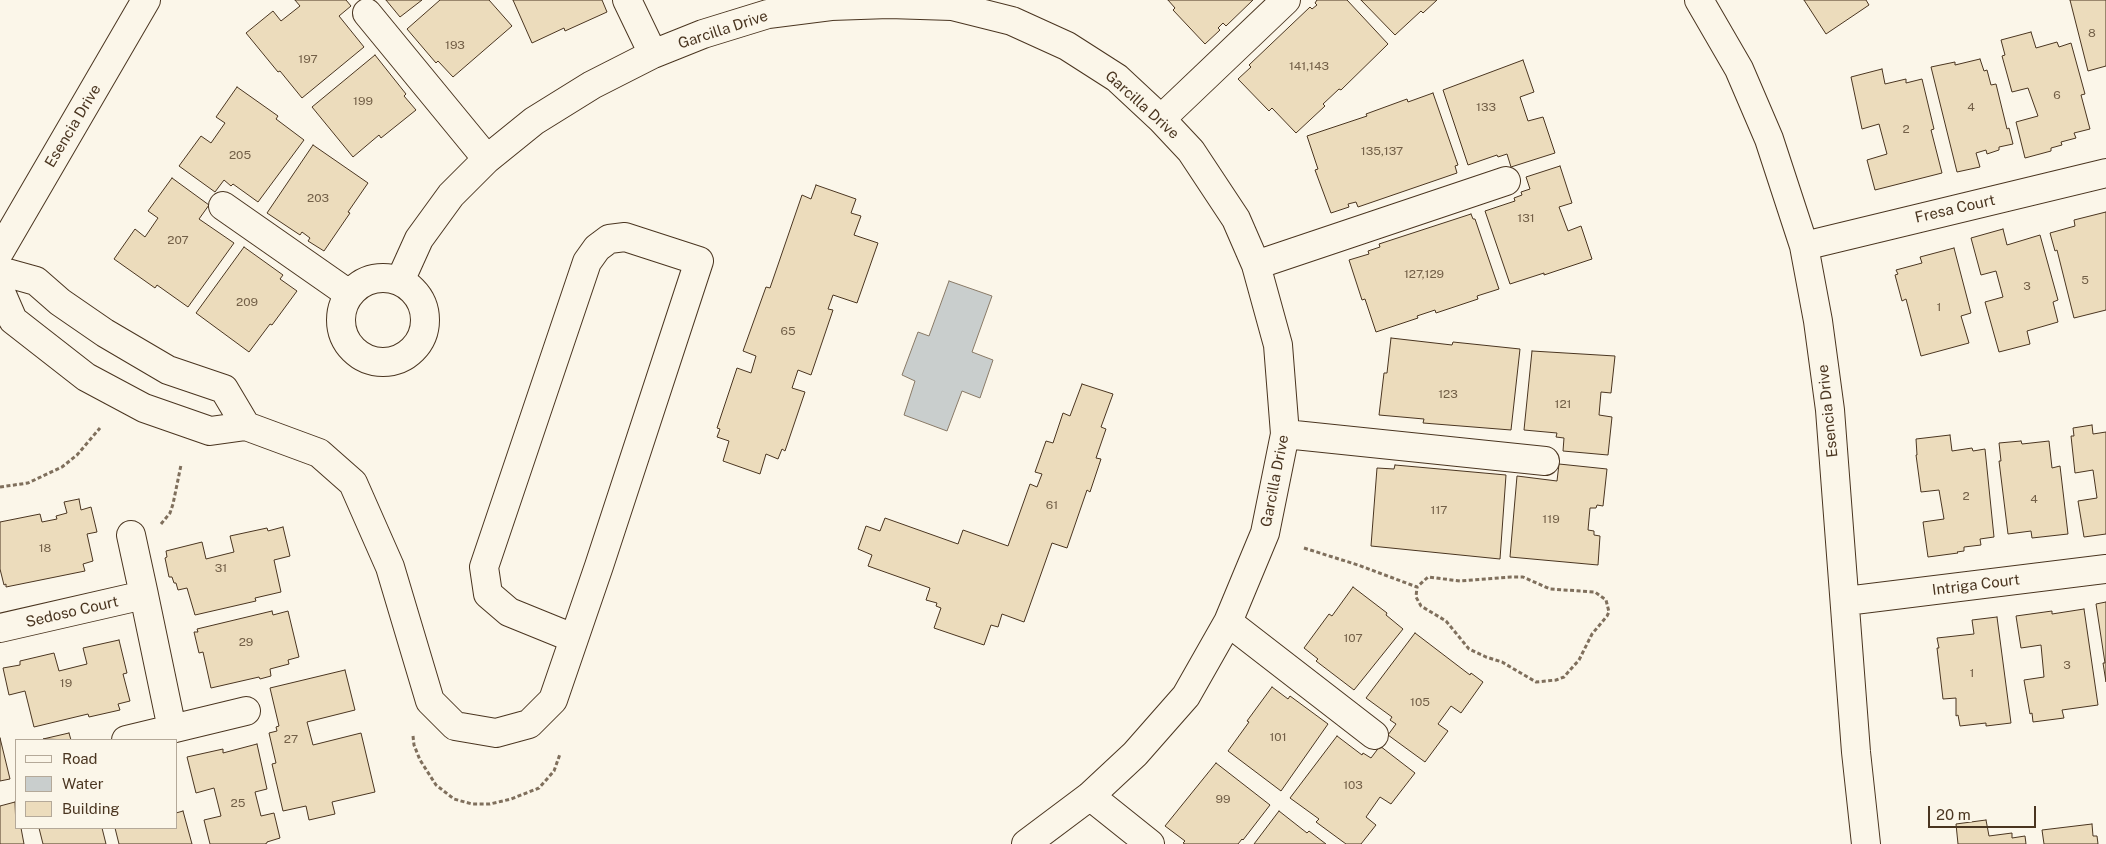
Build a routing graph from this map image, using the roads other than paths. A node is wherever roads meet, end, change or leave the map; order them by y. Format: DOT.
graph roads {
  1 [pos="146,0"];
  2 [pos="627,0"];
  3 [pos="1286,0"];
  4 [pos="1698,0"];
  5 [pos="831,3"];
  6 [pos="1016,10"];
  7 [pos="367,13"];
  8 [pos="653,54"];
  9 [pos="1161,119"];
  10 [pos="487,158"];
  11 [pos="2106,173"];
  12 [pos="1506,181"];
  13 [pos="223,206"];
  14 [pos="1804,246"];
  15 [pos="0,251"];
  16 [pos="1256,265"];
  17 [pos="0,271"];
  18 [pos="400,281"];
  19 [pos="0,290"];
  20 [pos="349,294"];
  21 [pos="246,426"];
  22 [pos="1285,434"];
  23 [pos="1544,461"];
  24 [pos="131,536"];
  25 [pos="2106,569"];
  26 [pos="144,595"];
  27 [pos="1846,601"];
  28 [pos="1228,622"];
  29 [pos="0,628"];
  30 [pos="573,638"];
  31 [pos="246,711"];
  32 [pos="172,729"];
  33 [pos="1374,735"];
  34 [pos="130,739"];
  35 [pos="1090,796"];
  36 [pos="1026,844"];
  37 [pos="1150,844"];
  38 [pos="1866,844"];
  1 -- 15 [label="street, Esencia Drive"];
  2 -- 8 [label="street"];
  3 -- 9 [label="street"];
  4 -- 14 [label="street, Esencia Drive"];
  5 -- 6 [label="street, Garcilla Drive"];
  5 -- 8 [label="street, Garcilla Drive"];
  6 -- 9 [label="street, Garcilla Drive"];
  7 -- 10 [label="street"];
  8 -- 10 [label="street, Garcilla Drive"];
  9 -- 16 [label="street, Garcilla Drive"];
  10 -- 18 [label="street, Garcilla Drive"];
  11 -- 14 [label="street, Fresa Court"];
  12 -- 16 [label="street"];
  13 -- 20 [label="street"];
  14 -- 27 [label="street, Esencia Drive"];
  16 -- 22 [label="street, Garcilla Drive"];
  17 -- 21 [label="street"];
  18 -- 20 [label="street"];
  18 -- 20 [label="street"];
  19 -- 21 [label="street"];
  21 -- 30 [label="street"];
  22 -- 23 [label="street"];
  22 -- 28 [label="street, Garcilla Drive"];
  24 -- 26 [label="street"];
  25 -- 27 [label="street, Intriga Court"];
  26 -- 29 [label="street, Sedoso Court"];
  26 -- 32 [label="street"];
  27 -- 38 [label="street, Esencia Drive"];
  28 -- 33 [label="street"];
  28 -- 35 [label="street, Garcilla Drive"];
  30 -- 30 [label="street"];
  31 -- 32 [label="street"];
  32 -- 34 [label="street"];
  35 -- 36 [label="street, Garcilla Drive"];
  35 -- 37 [label="street"];
}
